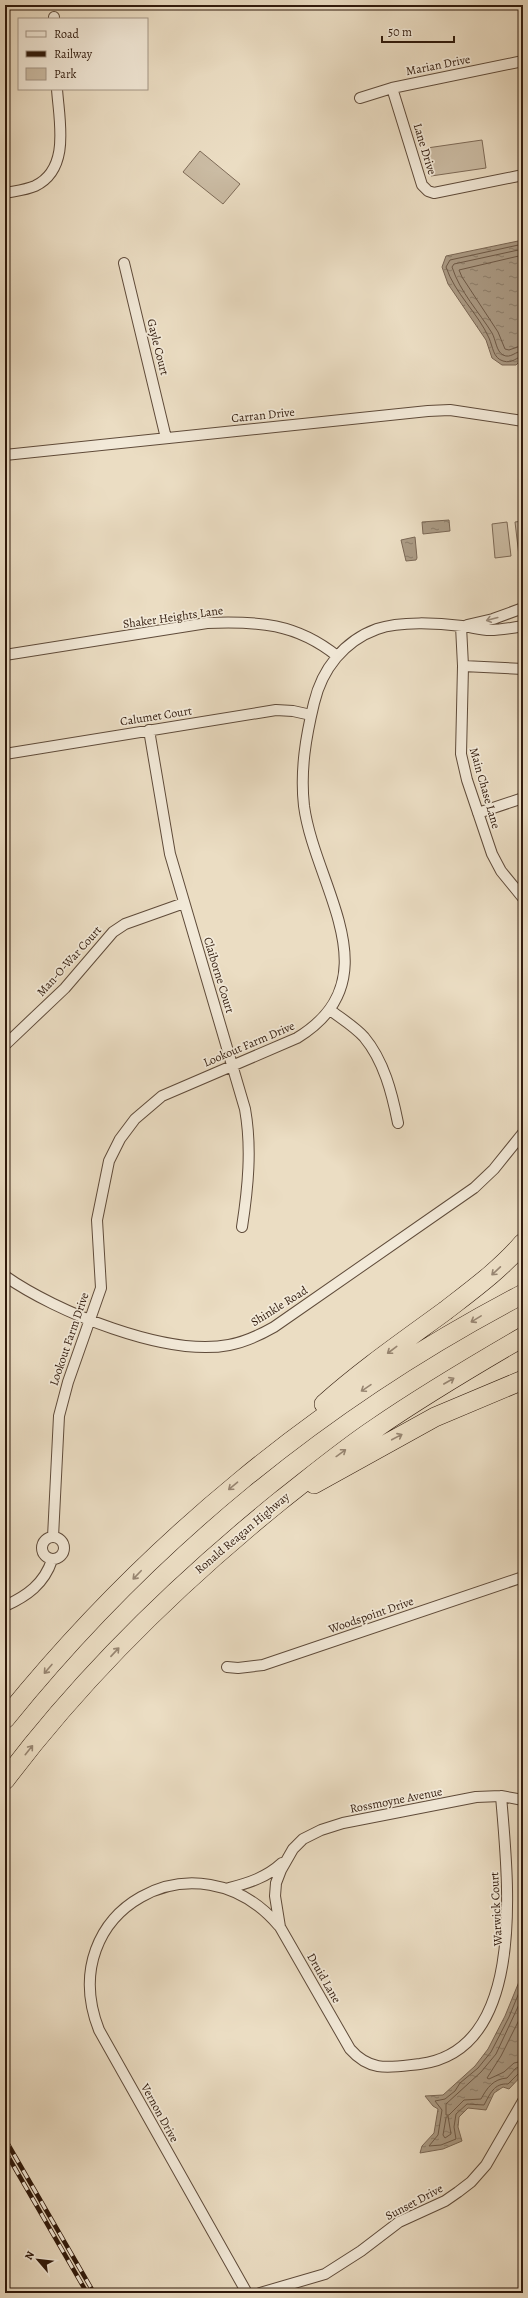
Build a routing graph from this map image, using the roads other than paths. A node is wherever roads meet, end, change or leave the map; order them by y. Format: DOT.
graph roads {
  1 [pos="523,61"];
  2 [pos="392,88"];
  3 [pos="57,90"];
  4 [pos="360,98"];
  5 [pos="523,175"];
  6 [pos="5,193"];
  7 [pos="124,263"];
  8 [pos="523,422"];
  9 [pos="166,438"];
  10 [pos="5,455"];
  11 [pos="523,608"];
  12 [pos="461,626"];
  13 [pos="523,626"];
  14 [pos="5,655"];
  15 [pos="337,656"];
  16 [pos="463,666"];
  17 [pos="523,668"];
  18 [pos="311,715"];
  19 [pos="149,730"];
  20 [pos="5,754"];
  21 [pos="523,798"];
  22 [pos="478,813"];
  23 [pos="523,898"];
  24 [pos="184,903"];
  25 [pos="330,1010"];
  26 [pos="5,1045"];
  27 [pos="233,1065"];
  28 [pos="398,1123"];
  29 [pos="523,1133"];
  30 [pos="242,1228"];
  31 [pos="523,1243"];
  32 [pos="5,1276"];
  33 [pos="523,1294"];
  34 [pos="89,1319"];
  35 [pos="523,1337"];
  36 [pos="523,1380"];
  37 [pos="262,1461"];
  38 [pos="277,1503"];
  39 [pos="53,1537"];
  40 [pos="52,1560"];
  41 [pos="523,1577"];
  42 [pos="5,1606"];
  43 [pos="227,1667"];
  44 [pos="5,1719"];
  45 [pos="5,1780"];
  46 [pos="501,1796"];
  47 [pos="523,1800"];
  48 [pos="286,1860"];
  49 [pos="229,1888"];
  50 [pos="275,1896"];
  51 [pos="280,1927"];
  52 [pos="101,1937"];
  53 [pos="367,2064"];
  54 [pos="523,2102"];
  55 [pos="247,2293"];
  56 [pos="260,2293"];
  1 -- 2 [label="street, Marian Drive"];
  2 -- 4 [label="street, Marian Drive"];
  2 -- 5 [label="street, Lane Drive"];
  3 -- 6 [label="street"];
  7 -- 9 [label="street, Gayle Court"];
  8 -- 9 [label="street, Carran Drive"];
  9 -- 10 [label="street, Carran Drive"];
  11 -- 12 [label="street, Lookout Farm Drive, one-way"];
  12 -- 13 [label="street, Lookout Farm Drive"];
  12 -- 15 [label="street, Lookout Farm Drive"];
  12 -- 16 [label="street, Main Chase Lane"];
  14 -- 15 [label="street, Shaker Heights Lane"];
  15 -- 18 [label="street, Lookout Farm Drive"];
  16 -- 17 [label="street"];
  16 -- 22 [label="street, Main Chase Lane"];
  18 -- 19 [label="street, Calumet Court"];
  18 -- 25 [label="street, Lookout Farm Drive"];
  19 -- 20 [label="street, Calumet Court"];
  19 -- 24 [label="street, Claiborne Court"];
  21 -- 22 [label="street"];
  22 -- 23 [label="street, Main Chase Lane"];
  24 -- 26 [label="street, Man-O-War Court"];
  24 -- 27 [label="street, Claiborne Court"];
  25 -- 27 [label="street, Lookout Farm Drive"];
  25 -- 28 [label="street"];
  27 -- 30 [label="street, Claiborne Court"];
  27 -- 34 [label="street, Lookout Farm Drive"];
  29 -- 34 [label="street, Shinkle Road"];
  31 -- 37 [label="highway, one-way"];
  32 -- 34 [label="street, Shinkle Road"];
  33 -- 37 [label="highway, one-way"];
  34 -- 39 [label="street, Lookout Farm Drive"];
  38 -- 35 [label="highway, Ronald Reagan Highway, one-way"];
  38 -- 36 [label="highway, one-way"];
  37 -- 44 [label="highway, one-way"];
  45 -- 38 [label="highway, Ronald Reagan Highway, one-way"];
  39 -- 40 [label="street"];
  39 -- 40 [label="street"];
  40 -- 42 [label="street"];
  41 -- 43 [label="street, Woodspoint Drive"];
  46 -- 47 [label="street, Rossmoyne Avenue"];
  46 -- 48 [label="street, Rossmoyne Avenue"];
  46 -- 53 [label="street, Warwick Court"];
  48 -- 49 [label="street, Rossmoyne Avenue"];
  48 -- 50 [label="street, Rossmoyne Avenue"];
  49 -- 51 [label="street, Rossmoyne Avenue"];
  49 -- 52 [label="street, Rossmoyne Avenue"];
  50 -- 51 [label="street, Druid Lane"];
  51 -- 53 [label="street, Druid Lane"];
  52 -- 55 [label="street, Vernon Drive"];
  54 -- 56 [label="street, Sunset Drive"];
}
